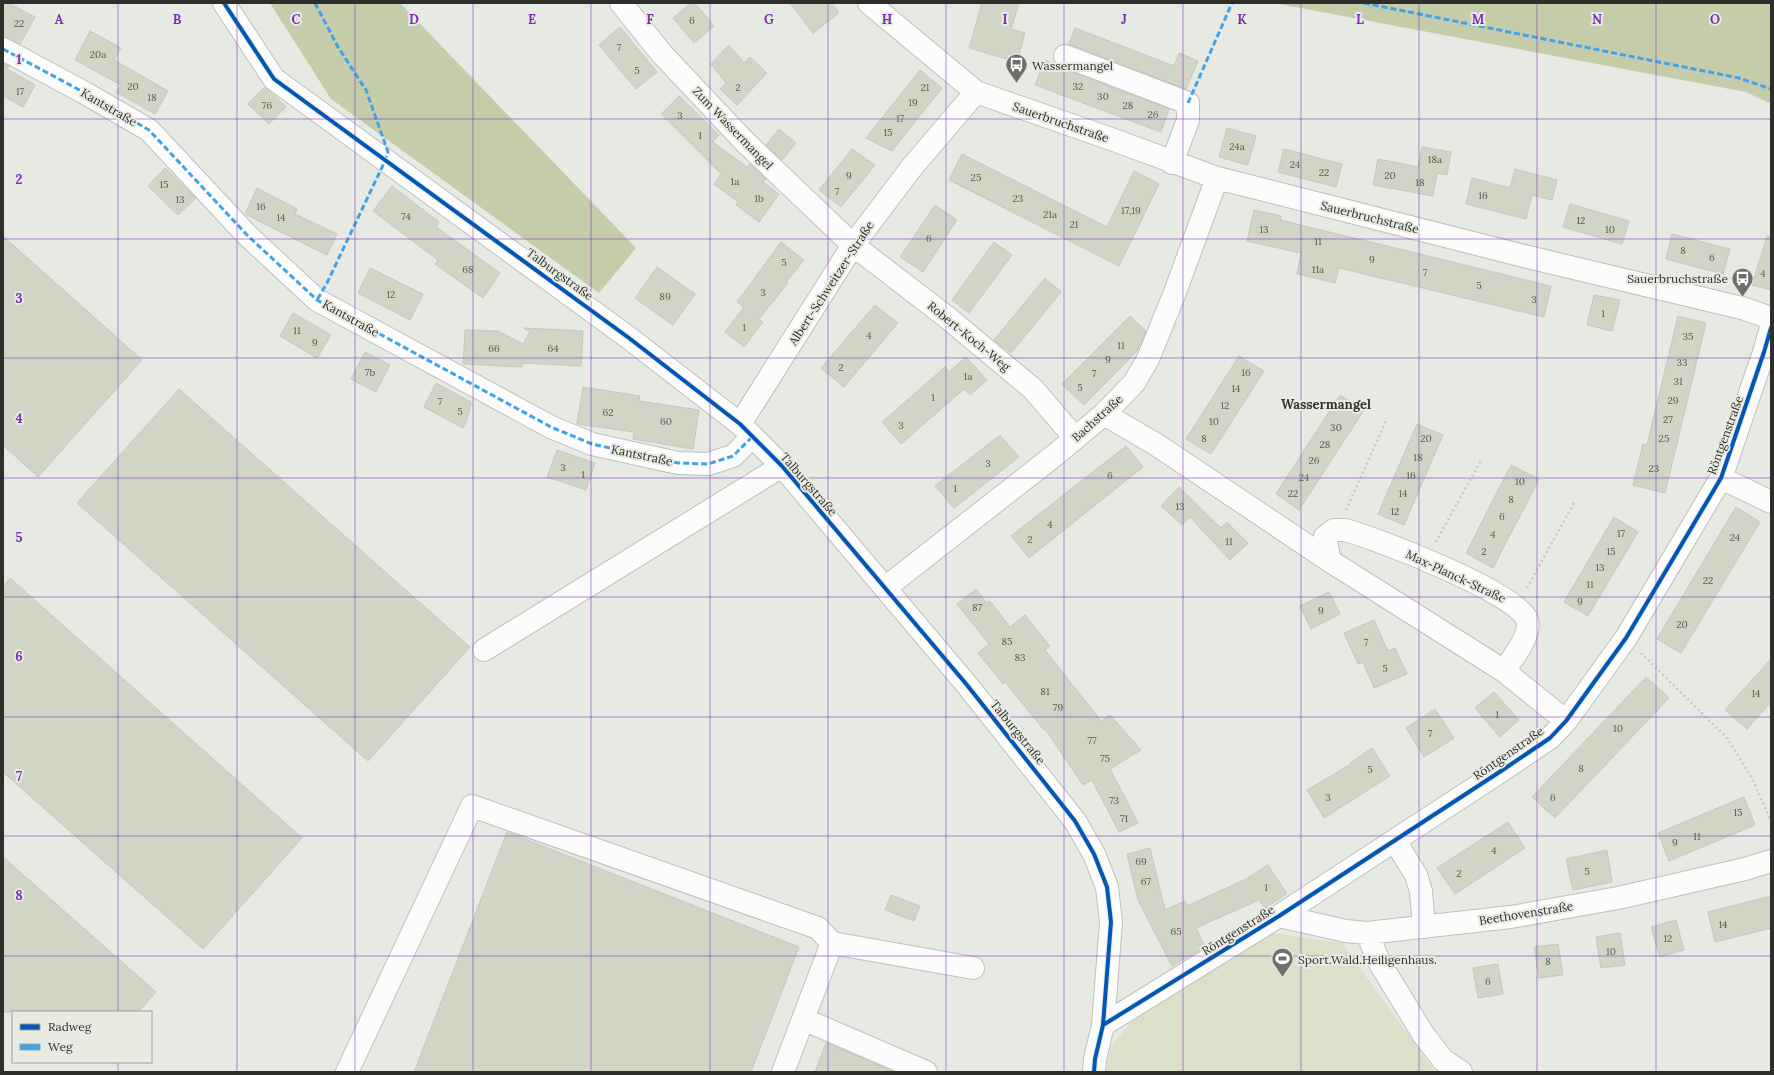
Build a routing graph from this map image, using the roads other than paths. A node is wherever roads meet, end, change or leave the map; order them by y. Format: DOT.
graph roads {
  1 [pos="224,3"];
  2 [pos="621,3"];
  3 [pos="869,3"];
  4 [pos="3,49"];
  5 [pos="1065,56"];
  6 [pos="976,92"];
  7 [pos="1172,163"];
  8 [pos="1217,178"];
  9 [pos="853,245"];
  10 [pos="1771,318"];
  11 [pos="1771,328"];
  12 [pos="1104,414"];
  13 [pos="746,431"];
  14 [pos="1075,438"];
  15 [pos="782,466"];
  16 [pos="1721,478"];
  17 [pos="1771,502"];
  18 [pos="1330,561"];
  19 [pos="885,588"];
  20 [pos="484,650"];
  21 [pos="1504,672"];
  22 [pos="1566,721"];
  23 [pos="1395,841"];
  24 [pos="1771,861"];
  25 [pos="1279,916"];
  26 [pos="1424,927"];
  27 [pos="1367,933"];
  28 [pos="832,944"];
  29 [pos="972,968"];
  30 [pos="803,1019"];
  31 [pos="1103,1026"];
  32 [pos="348,1072"];
  33 [pos="783,1072"];
  34 [pos="926,1072"];
  35 [pos="1094,1072"];
  36 [pos="1461,1072"];
  1 -- 13 [label="street, Talburgstraße"];
  2 -- 9 [label="street, Zum Wassermangel"];
  3 -- 6 [label="street"];
  4 -- 13 [label="street, Kantstraße"];
  5 -- 7 [label="street"];
  6 -- 7 [label="street, Sauerbruchstraße"];
  6 -- 9 [label="street, Albert-Schweitzer-Straße"];
  7 -- 8 [label="street, Sauerbruchstraße"];
  8 -- 10 [label="street, Sauerbruchstraße"];
  8 -- 12 [label="street, Bachstraße"];
  9 -- 13 [label="street, Albert-Schweitzer-Straße"];
  9 -- 14 [label="street, Robert-Koch-Weg"];
  11 -- 16 [label="street, Röntgenstraße"];
  12 -- 14 [label="street, Bachstraße"];
  12 -- 18 [label="street"];
  13 -- 15 [label="street, Talburgstraße"];
  14 -- 19 [label="street, Bachstraße"];
  15 -- 19 [label="street, Talburgstraße"];
  15 -- 20 [label="street"];
  16 -- 17 [label="street"];
  16 -- 22 [label="street, Röntgenstraße"];
  18 -- 21 [label="street"];
  18 -- 21 [label="street, Max-Planck-Straße"];
  19 -- 31 [label="street, Talburgstraße"];
  21 -- 22 [label="street"];
  22 -- 23 [label="street, Röntgenstraße"];
  23 -- 25 [label="street, Röntgenstraße"];
  23 -- 26 [label="street"];
  24 -- 26 [label="street, Beethovenstraße"];
  25 -- 27 [label="street, Beethovenstraße"];
  25 -- 31 [label="street, Röntgenstraße"];
  26 -- 27 [label="street, Beethovenstraße"];
  27 -- 36 [label="street"];
  28 -- 29 [label="street"];
  28 -- 30 [label="street"];
  28 -- 32 [label="street"];
  30 -- 33 [label="street"];
  30 -- 34 [label="street"];
  31 -- 35 [label="street, Talburgstraße"];
}
